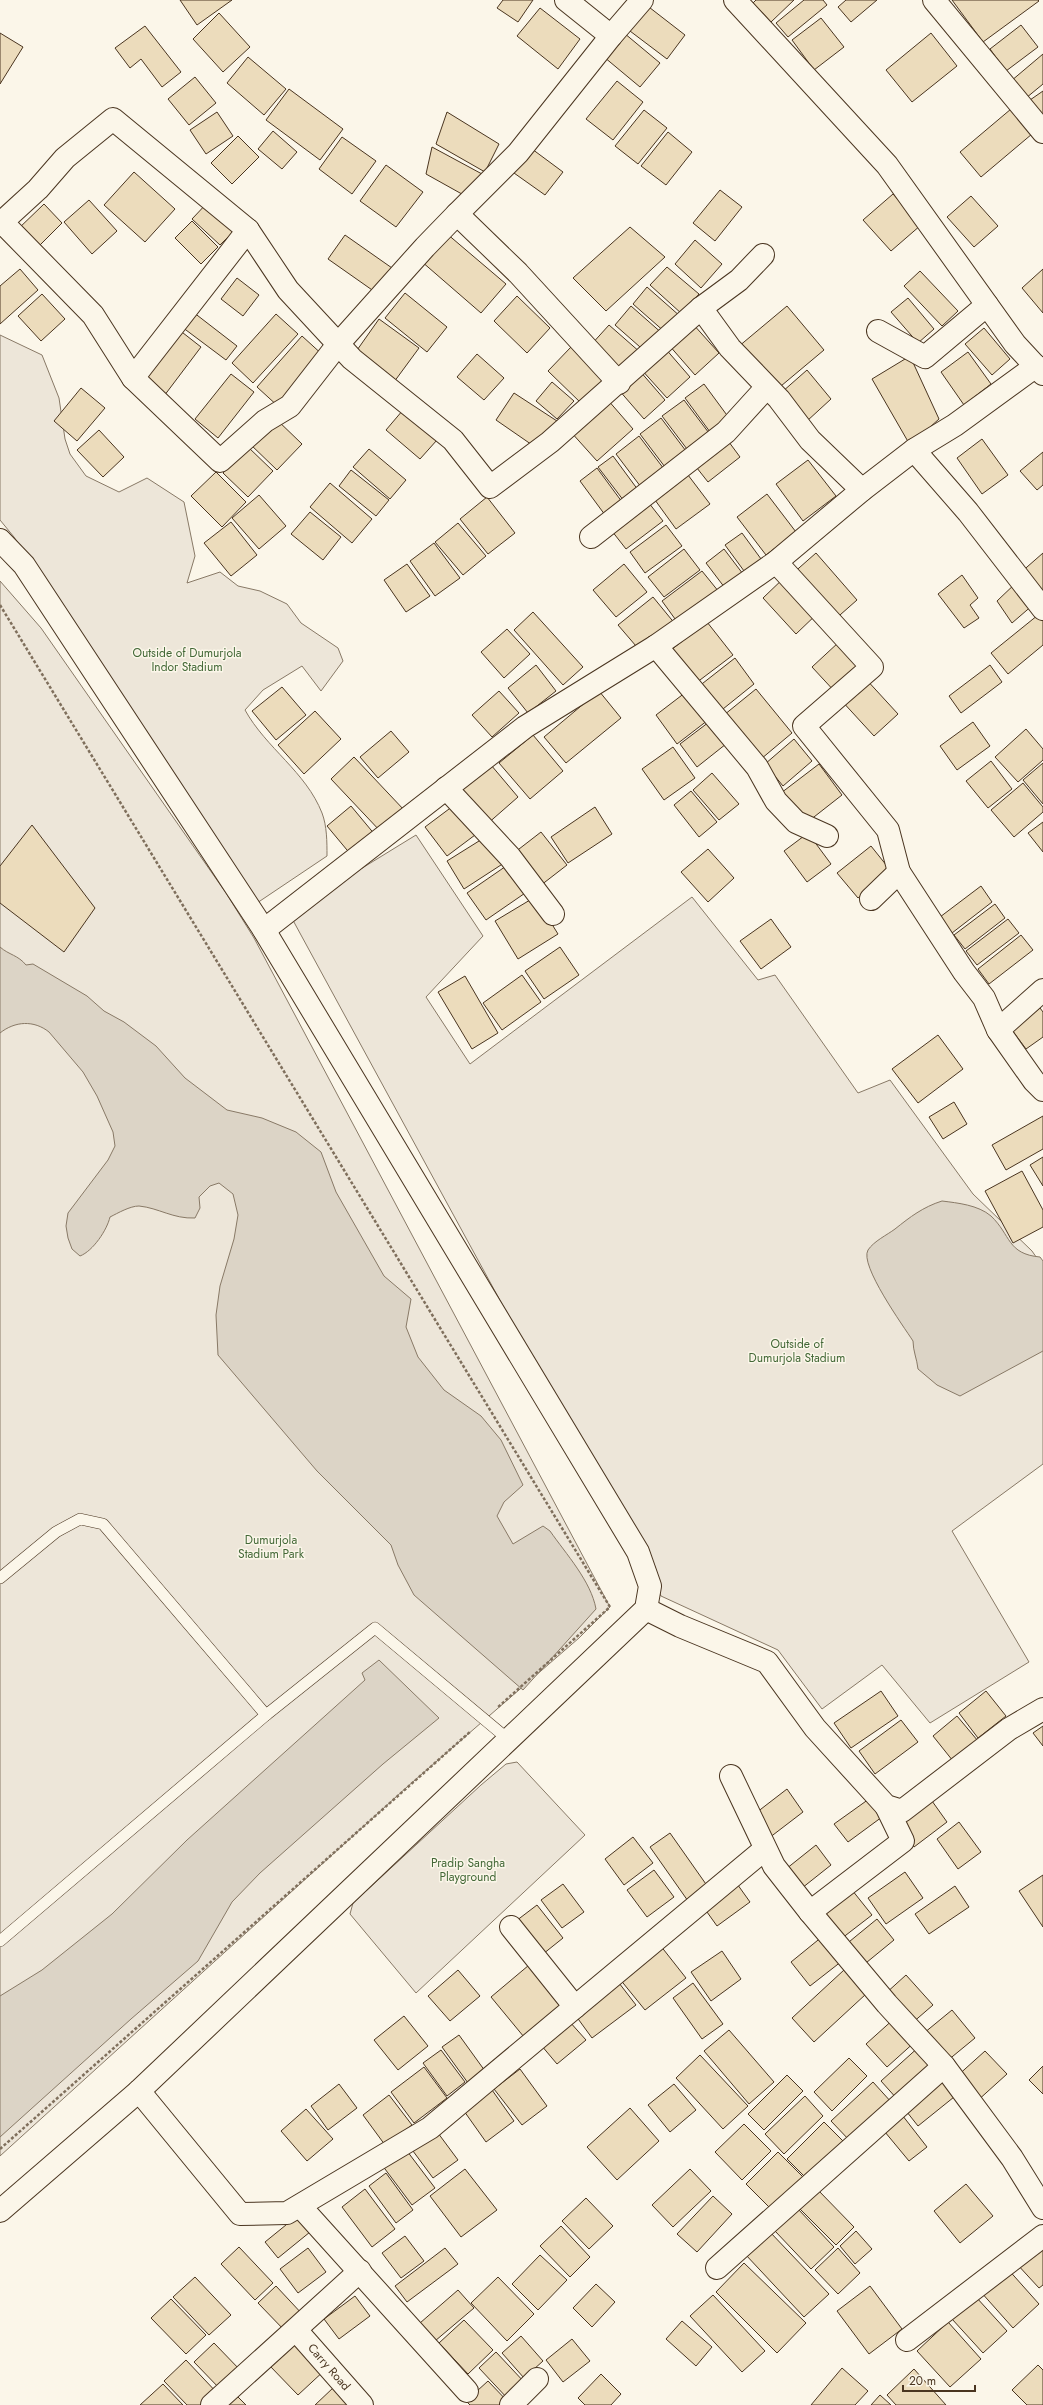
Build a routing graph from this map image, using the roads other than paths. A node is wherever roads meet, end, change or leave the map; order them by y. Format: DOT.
graph roads {
  1 [pos="566,0"];
  2 [pos="642,0"];
  3 [pos="735,0"];
  4 [pos="934,0"];
  5 [pos="611,36"];
  6 [pos="1043,132"];
  7 [pos="457,214"];
  8 [pos="1,221"];
  9 [pos="248,230"];
  10 [pos="763,255"];
  11 [pos="987,305"];
  12 [pos="701,308"];
  13 [pos="878,330"];
  14 [pos="339,343"];
  15 [pos="1039,370"];
  16 [pos="133,378"];
  17 [pos="618,382"];
  18 [pos="766,388"];
  19 [pos="914,450"];
  20 [pos="862,490"];
  21 [pos="591,537"];
  22 [pos="0,540"];
  23 [pos="776,562"];
  24 [pos="1043,609"];
  25 [pos="656,646"];
  26 [pos="446,788"];
  27 [pos="827,836"];
  28 [pos="899,872"];
  29 [pos="870,899"];
  30 [pos="553,914"];
  31 [pos="264,930"];
  32 [pos="1043,990"];
  33 [pos="998,1030"];
  34 [pos="1043,1090"];
  35 [pos="0,1578"];
  36 [pos="646,1609"];
  37 [pos="1043,1710"];
  38 [pos="266,1715"];
  39 [pos="509,1740"];
  40 [pos="731,1776"];
  41 [pos="886,1806"];
  42 [pos="765,1849"];
  43 [pos="810,1912"];
  44 [pos="511,1927"];
  45 [pos="0,1941"];
  46 [pos="575,2007"];
  47 [pos="944,2066"];
  48 [pos="139,2091"];
  49 [pos="300,2206"];
  50 [pos="1043,2208"];
  51 [pos="0,2211"];
  52 [pos="1043,2236"];
  53 [pos="717,2268"];
  54 [pos="360,2270"];
  55 [pos="296,2330"];
  56 [pos="907,2340"];
  57 [pos="537,2379"];
  58 [pos="467,2391"];
  59 [pos="212,2405"];
  60 [pos="362,2405"];
  61 [pos="511,2405"];
  1 -- 5 [label="street"];
  2 -- 5 [label="street"];
  3 -- 11 [label="street"];
  4 -- 6 [label="street"];
  5 -- 7 [label="street"];
  7 -- 14 [label="street"];
  7 -- 17 [label="street"];
  8 -- 9 [label="street"];
  8 -- 16 [label="street"];
  9 -- 14 [label="street"];
  9 -- 16 [label="street"];
  10 -- 12 [label="street"];
  11 -- 13 [label="street"];
  11 -- 15 [label="street"];
  12 -- 17 [label="street"];
  12 -- 18 [label="street"];
  14 -- 16 [label="street"];
  14 -- 17 [label="street"];
  15 -- 19 [label="street"];
  18 -- 20 [label="street"];
  18 -- 21 [label="street"];
  19 -- 20 [label="street"];
  19 -- 24 [label="street"];
  20 -- 23 [label="street"];
  22 -- 31 [label="street"];
  23 -- 25 [label="street"];
  23 -- 28 [label="street"];
  25 -- 26 [label="street"];
  25 -- 27 [label="street"];
  26 -- 30 [label="street"];
  26 -- 31 [label="street"];
  28 -- 29 [label="street"];
  28 -- 33 [label="street"];
  31 -- 36 [label="street"];
  32 -- 33 [label="street"];
  33 -- 34 [label="street"];
  35 -- 38 [label="lane"];
  36 -- 39 [label="street"];
  36 -- 41 [label="street"];
  37 -- 41 [label="street"];
  38 -- 39 [label="lane"];
  38 -- 45 [label="lane"];
  39 -- 48 [label="street"];
  40 -- 42 [label="street"];
  41 -- 43 [label="street"];
  42 -- 43 [label="street"];
  42 -- 46 [label="street"];
  43 -- 47 [label="street"];
  44 -- 46 [label="street"];
  46 -- 49 [label="street"];
  47 -- 50 [label="street"];
  47 -- 53 [label="street"];
  48 -- 49 [label="street"];
  48 -- 51 [label="street"];
  49 -- 54 [label="street"];
  52 -- 56 [label="street"];
  54 -- 55 [label="street"];
  54 -- 58 [label="street"];
  55 -- 59 [label="street"];
  55 -- 60 [label="street, Carry Road"];
  57 -- 61 [label="street"];
}
